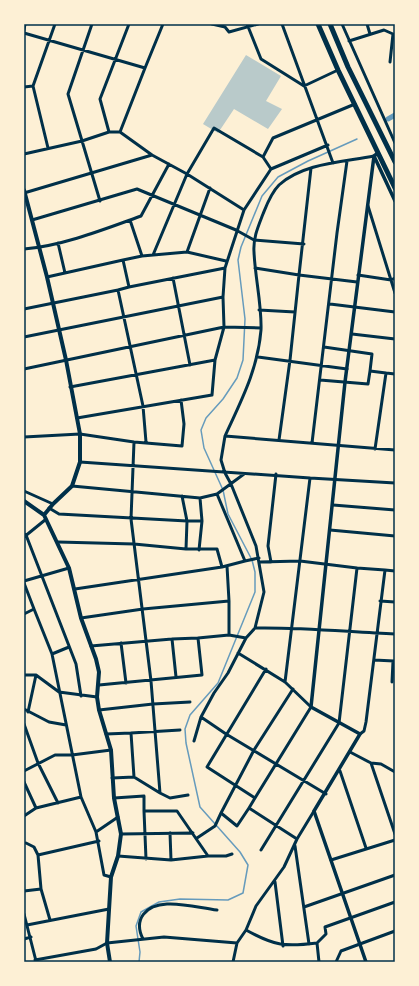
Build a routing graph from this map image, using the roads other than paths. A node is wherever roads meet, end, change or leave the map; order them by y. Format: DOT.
graph roads {
  1 [pos="26,24"];
  2 [pos="55,24"];
  3 [pos="92,24"];
  4 [pos="129,24"];
  5 [pos="163,24"];
  6 [pos="212,24"];
  7 [pos="258,24"];
  8 [pos="282,24"];
  9 [pos="318,24"];
  10 [pos="330,24"];
  11 [pos="342,24"];
  12 [pos="368,24"];
  13 [pos="248,25"];
  14 [pos="24,30"];
  15 [pos="24,33"];
  16 [pos="370,34"];
  17 [pos="49,40"];
  18 [pos="349,41"];
  19 [pos="83,52"];
  20 [pos="116,60"];
  21 [pos="390,62"];
  22 [pos="145,68"];
  23 [pos="338,70"];
  24 [pos="33,86"];
  25 [pos="304,86"];
  26 [pos="24,87"];
  27 [pos="355,104"];
  28 [pos="318,119"];
  29 [pos="108,132"];
  30 [pos="120,132"];
  31 [pos="82,141"];
  32 [pos="395,143"];
  33 [pos="328,145"];
  34 [pos="48,148"];
  35 [pos="24,154"];
  36 [pos="152,155"];
  37 [pos="376,155"];
  38 [pos="263,157"];
  39 [pos="348,161"];
  40 [pos="395,162"];
  41 [pos="333,163"];
  42 [pos="169,164"];
  43 [pos="311,168"];
  44 [pos="271,169"];
  45 [pos="91,173"];
  46 [pos="187,174"];
  47 [pos="210,188"];
  48 [pos="395,188"];
  49 [pos="24,192"];
  50 [pos="152,195"];
  51 [pos="100,200"];
  52 [pos="395,201"];
  53 [pos="367,204"];
  54 [pos="174,205"];
  55 [pos="244,210"];
  56 [pos="200,215"];
  57 [pos="32,220"];
  58 [pos="130,220"];
  59 [pos="236,230"];
  60 [pos="254,240"];
  61 [pos="58,243"];
  62 [pos="304,244"];
  63 [pos="40,248"];
  64 [pos="24,249"];
  65 [pos="187,252"];
  66 [pos="153,255"];
  67 [pos="142,256"];
  68 [pos="124,260"];
  69 [pos="226,261"];
  70 [pos="225,268"];
  71 [pos="255,268"];
  72 [pos="65,272"];
  73 [pos="299,275"];
  74 [pos="358,275"];
  75 [pos="47,277"];
  76 [pos="173,278"];
  77 [pos="395,278"];
  78 [pos="332,279"];
  79 [pos="391,280"];
  80 [pos="357,282"];
  81 [pos="129,287"];
  82 [pos="118,290"];
  83 [pos="395,293"];
  84 [pos="223,297"];
  85 [pos="53,303"];
  86 [pos="330,304"];
  87 [pos="178,305"];
  88 [pos="355,307"];
  89 [pos="24,308"];
  90 [pos="259,310"];
  91 [pos="295,312"];
  92 [pos="395,312"];
  93 [pos="125,318"];
  94 [pos="224,327"];
  95 [pos="261,328"];
  96 [pos="59,330"];
  97 [pos="352,334"];
  98 [pos="184,335"];
  99 [pos="24,337"];
  100 [pos="395,340"];
  101 [pos="131,346"];
  102 [pos="324,347"];
  103 [pos="350,350"];
  104 [pos="258,357"];
  105 [pos="66,360"];
  106 [pos="215,360"];
  107 [pos="290,360"];
  108 [pos="321,364"];
  109 [pos="190,365"];
  110 [pos="24,369"];
  111 [pos="347,369"];
  112 [pos="370,371"];
  113 [pos="386,373"];
  114 [pos="395,374"];
  115 [pos="137,375"];
  116 [pos="320,380"];
  117 [pos="345,382"];
  118 [pos="70,387"];
  119 [pos="181,400"];
  120 [pos="143,406"];
  121 [pos="77,418"];
  122 [pos="80,434"];
  123 [pos="225,436"];
  124 [pos="24,437"];
  125 [pos="278,440"];
  126 [pos="134,442"];
  127 [pos="146,442"];
  128 [pos="312,443"];
  129 [pos="340,445"];
  130 [pos="376,449"];
  131 [pos="395,450"];
  132 [pos="80,462"];
  133 [pos="132,466"];
  134 [pos="224,473"];
  135 [pos="244,474"];
  136 [pos="276,474"];
  137 [pos="310,478"];
  138 [pos="336,478"];
  139 [pos="395,483"];
  140 [pos="231,484"];
  141 [pos="72,486"];
  142 [pos="24,491"];
  143 [pos="131,492"];
  144 [pos="217,494"];
  145 [pos="182,496"];
  146 [pos="200,498"];
  147 [pos="24,501"];
  148 [pos="53,504"];
  149 [pos="333,505"];
  150 [pos="49,508"];
  151 [pos="395,510"];
  152 [pos="44,518"];
  153 [pos="131,519"];
  154 [pos="187,521"];
  155 [pos="202,521"];
  156 [pos="330,530"];
  157 [pos="25,535"];
  158 [pos="395,536"];
  159 [pos="58,542"];
  160 [pos="134,544"];
  161 [pos="186,549"];
  162 [pos="199,550"];
  163 [pos="259,558"];
  164 [pos="300,561"];
  165 [pos="245,562"];
  166 [pos="260,562"];
  167 [pos="272,562"];
  168 [pos="327,564"];
  169 [pos="227,566"];
  170 [pos="222,567"];
  171 [pos="69,568"];
  172 [pos="357,568"];
  173 [pos="385,570"];
  174 [pos="395,571"];
  175 [pos="41,575"];
  176 [pos="139,578"];
  177 [pos="24,582"];
  178 [pos="75,589"];
  179 [pos="229,601"];
  180 [pos="380,601"];
  181 [pos="395,602"];
  182 [pos="34,609"];
  183 [pos="143,609"];
  184 [pos="24,614"];
  185 [pos="82,618"];
  186 [pos="292,627"];
  187 [pos="255,628"];
  188 [pos="319,628"];
  189 [pos="350,632"];
  190 [pos="376,634"];
  191 [pos="395,634"];
  192 [pos="229,635"];
  193 [pos="198,638"];
  194 [pos="246,638"];
  195 [pos="172,639"];
  196 [pos="147,641"];
  197 [pos="121,643"];
  198 [pos="90,646"];
  199 [pos="69,647"];
  200 [pos="238,653"];
  201 [pos="52,654"];
  202 [pos="374,660"];
  203 [pos="394,661"];
  204 [pos="266,669"];
  205 [pos="24,675"];
  206 [pos="36,675"];
  207 [pos="176,677"];
  208 [pos="151,681"];
  209 [pos="284,682"];
  210 [pos="392,682"];
  211 [pos="126,683"];
  212 [pos="99,685"];
  213 [pos="293,688"];
  214 [pos="59,692"];
  215 [pos="81,696"];
  216 [pos="97,697"];
  217 [pos="190,702"];
  218 [pos="153,704"];
  219 [pos="311,707"];
  220 [pos="24,709"];
  221 [pos="99,710"];
  222 [pos="28,712"];
  223 [pos="201,717"];
  224 [pos="339,723"];
  225 [pos="24,724"];
  226 [pos="66,725"];
  227 [pos="155,730"];
  228 [pos="180,730"];
  229 [pos="131,733"];
  230 [pos="106,734"];
  231 [pos="226,734"];
  232 [pos="360,734"];
  233 [pos="194,741"];
  234 [pos="111,750"];
  235 [pos="254,750"];
  236 [pos="350,752"];
  237 [pos="72,756"];
  238 [pos="38,763"];
  239 [pos="372,763"];
  240 [pos="276,764"];
  241 [pos="24,771"];
  242 [pos="340,771"];
  243 [pos="395,772"];
  244 [pos="134,777"];
  245 [pos="112,778"];
  246 [pos="303,780"];
  247 [pos="24,782"];
  248 [pos="234,785"];
  249 [pos="160,794"];
  250 [pos="326,794"];
  251 [pos="188,795"];
  252 [pos="81,797"];
  253 [pos="114,798"];
  254 [pos="255,798"];
  255 [pos="58,803"];
  256 [pos="36,808"];
  257 [pos="249,808"];
  258 [pos="144,811"];
  259 [pos="314,812"];
  260 [pos="221,813"];
  261 [pos="24,816"];
  262 [pos="118,817"];
  263 [pos="276,826"];
  264 [pos="96,832"];
  265 [pos="170,833"];
  266 [pos="193,833"];
  267 [pos="121,834"];
  268 [pos="145,834"];
  269 [pos="395,834"];
  270 [pos="197,838"];
  271 [pos="297,839"];
  272 [pos="395,840"];
  273 [pos="99,841"];
  274 [pos="26,844"];
  275 [pos="295,846"];
  276 [pos="366,848"];
  277 [pos="261,850"];
  278 [pos="38,854"];
  279 [pos="232,854"];
  280 [pos="118,856"];
  281 [pos="208,856"];
  282 [pos="146,858"];
  283 [pos="171,860"];
  284 [pos="331,860"];
  285 [pos="395,875"];
  286 [pos="111,877"];
  287 [pos="275,881"];
  288 [pos="41,889"];
  289 [pos="24,891"];
  290 [pos="342,894"];
  291 [pos="395,902"];
  292 [pos="304,907"];
  293 [pos="109,908"];
  294 [pos="217,910"];
  295 [pos="24,914"];
  296 [pos="351,919"];
  297 [pos="50,920"];
  298 [pos="27,925"];
  299 [pos="246,930"];
  300 [pos="395,931"];
  301 [pos="31,937"];
  302 [pos="24,939"];
  303 [pos="143,939"];
  304 [pos="107,943"];
  305 [pos="237,943"];
  306 [pos="317,943"];
  307 [pos="309,944"];
  308 [pos="360,944"];
  309 [pos="283,946"];
  310 [pos="36,961"];
  311 [pos="110,962"];
  312 [pos="233,962"];
  313 [pos="319,962"];
  314 [pos="336,962"];
  315 [pos="366,962"];
  1 -- 14 [label="street"];
  2 -- 17 [label="street"];
  3 -- 19 [label="street"];
  4 -- 20 [label="street"];
  5 -- 22 [label="street"];
  6 -- 13 [label="street"];
  7 -- 13 [label="street"];
  8 -- 25 [label="street"];
  9 -- 23 [label="highway"];
  10 -- 40 [label="highway"];
  11 -- 18 [label="street"];
  12 -- 16 [label="street"];
  13 -- 25 [label="street"];
  15 -- 17 [label="street"];
  16 -- 18 [label="street"];
  16 -- 21 [label="street"];
  17 -- 19 [label="street"];
  17 -- 24 [label="street"];
  18 -- 32 [label="street"];
  19 -- 20 [label="street"];
  19 -- 31 [label="street"];
  20 -- 22 [label="street"];
  20 -- 29 [label="street"];
  22 -- 30 [label="street"];
  23 -- 25 [label="street"];
  23 -- 27 [label="highway"];
  24 -- 26 [label="street"];
  24 -- 34 [label="street"];
  25 -- 28 [label="street"];
  27 -- 28 [label="street"];
  27 -- 37 [label="highway"];
  28 -- 33 [label="street"];
  28 -- 38 [label="street"];
  29 -- 30 [label="street"];
  29 -- 31 [label="street"];
  30 -- 36 [label="street"];
  31 -- 34 [label="street"];
  31 -- 45 [label="street"];
  33 -- 41 [label="street"];
  33 -- 44 [label="street"];
  34 -- 35 [label="street"];
  36 -- 42 [label="street"];
  36 -- 45 [label="street"];
  37 -- 39 [label="street"];
  37 -- 48 [label="highway"];
  37 -- 52 [label="street"];
  37 -- 53 [label="street"];
  38 -- 44 [label="street"];
  38 -- 46 [label="street"];
  39 -- 41 [label="street"];
  39 -- 78 [label="street"];
  41 -- 43 [label="street"];
  42 -- 46 [label="street"];
  42 -- 50 [label="street"];
  43 -- 60 [label="street"];
  43 -- 62 [label="street"];
  44 -- 55 [label="street"];
  45 -- 49 [label="street"];
  45 -- 51 [label="street"];
  46 -- 47 [label="street"];
  46 -- 54 [label="street"];
  47 -- 55 [label="street"];
  47 -- 56 [label="street"];
  49 -- 57 [label="main road"];
  50 -- 51 [label="street"];
  50 -- 54 [label="street"];
  50 -- 58 [label="street"];
  51 -- 57 [label="street"];
  53 -- 74 [label="street"];
  53 -- 79 [label="street"];
  54 -- 56 [label="street"];
  54 -- 66 [label="street"];
  55 -- 59 [label="street"];
  56 -- 59 [label="street"];
  56 -- 65 [label="street"];
  57 -- 63 [label="main road"];
  58 -- 61 [label="street"];
  58 -- 67 [label="street"];
  59 -- 60 [label="street"];
  59 -- 69 [label="street"];
  60 -- 62 [label="street"];
  60 -- 71 [label="street"];
  61 -- 63 [label="street"];
  61 -- 72 [label="street"];
  62 -- 73 [label="street"];
  63 -- 64 [label="street"];
  63 -- 75 [label="main road"];
  65 -- 66 [label="street"];
  65 -- 69 [label="street"];
  66 -- 67 [label="street"];
  67 -- 68 [label="street"];
  68 -- 72 [label="street"];
  68 -- 81 [label="street"];
  69 -- 70 [label="street"];
  70 -- 76 [label="street"];
  70 -- 84 [label="street"];
  71 -- 73 [label="street"];
  71 -- 90 [label="street"];
  72 -- 75 [label="street"];
  73 -- 78 [label="street"];
  73 -- 91 [label="street"];
  74 -- 79 [label="street"];
  74 -- 80 [label="street"];
  75 -- 85 [label="main road"];
  76 -- 81 [label="street"];
  76 -- 87 [label="street"];
  77 -- 79 [label="street"];
  78 -- 80 [label="street"];
  78 -- 86 [label="street"];
  79 -- 83 [label="street"];
  80 -- 88 [label="street"];
  81 -- 82 [label="street"];
  82 -- 85 [label="street"];
  82 -- 93 [label="street"];
  84 -- 87 [label="street"];
  84 -- 94 [label="street"];
  85 -- 89 [label="street"];
  85 -- 96 [label="main road"];
  86 -- 88 [label="street"];
  86 -- 102 [label="street"];
  87 -- 93 [label="street"];
  87 -- 98 [label="street"];
  88 -- 92 [label="street"];
  88 -- 97 [label="street"];
  90 -- 91 [label="street"];
  90 -- 95 [label="street"];
  91 -- 107 [label="street"];
  93 -- 96 [label="street"];
  93 -- 101 [label="street"];
  94 -- 95 [label="street"];
  94 -- 98 [label="street"];
  94 -- 106 [label="street"];
  95 -- 104 [label="street"];
  96 -- 99 [label="street"];
  96 -- 105 [label="main road"];
  97 -- 100 [label="street"];
  97 -- 103 [label="street"];
  98 -- 101 [label="street"];
  98 -- 109 [label="street"];
  101 -- 105 [label="street"];
  101 -- 115 [label="street"];
  102 -- 103 [label="street"];
  102 -- 108 [label="street"];
  103 -- 111 [label="street"];
  103 -- 112 [label="street"];
  104 -- 107 [label="street"];
  104 -- 123 [label="street"];
  105 -- 110 [label="street"];
  105 -- 118 [label="main road"];
  106 -- 109 [label="street"];
  106 -- 119 [label="street"];
  107 -- 108 [label="street"];
  107 -- 125 [label="street"];
  108 -- 111 [label="street"];
  108 -- 116 [label="street"];
  109 -- 115 [label="street"];
  111 -- 117 [label="street"];
  112 -- 113 [label="street"];
  112 -- 117 [label="street"];
  113 -- 114 [label="street"];
  113 -- 130 [label="street"];
  115 -- 118 [label="street"];
  115 -- 120 [label="street"];
  116 -- 117 [label="street"];
  116 -- 128 [label="street"];
  117 -- 129 [label="street"];
  118 -- 121 [label="main road"];
  119 -- 120 [label="street"];
  119 -- 127 [label="street"];
  120 -- 121 [label="street"];
  120 -- 127 [label="street"];
  121 -- 122 [label="main road"];
  122 -- 124 [label="street"];
  122 -- 126 [label="street"];
  122 -- 132 [label="main road"];
  123 -- 125 [label="street"];
  123 -- 134 [label="street"];
  125 -- 128 [label="street"];
  126 -- 127 [label="street"];
  126 -- 133 [label="street"];
  128 -- 129 [label="street"];
  129 -- 130 [label="street"];
  129 -- 138 [label="street"];
  130 -- 131 [label="street"];
  132 -- 133 [label="street"];
  132 -- 141 [label="main road"];
  133 -- 134 [label="street"];
  133 -- 143 [label="street"];
  134 -- 135 [label="street"];
  134 -- 140 [label="street"];
  135 -- 136 [label="street"];
  135 -- 140 [label="street"];
  136 -- 137 [label="street"];
  136 -- 167 [label="street"];
  137 -- 138 [label="street"];
  137 -- 164 [label="street"];
  138 -- 139 [label="street"];
  138 -- 149 [label="street"];
  140 -- 144 [label="street"];
  140 -- 163 [label="street"];
  141 -- 143 [label="street"];
  141 -- 148 [label="main road"];
  142 -- 148 [label="street"];
  143 -- 145 [label="street"];
  143 -- 153 [label="street"];
  144 -- 146 [label="street"];
  144 -- 165 [label="street"];
  145 -- 146 [label="street"];
  145 -- 154 [label="street"];
  146 -- 155 [label="street"];
  147 -- 152 [label="main road"];
  148 -- 150 [label="main road"];
  149 -- 151 [label="street"];
  149 -- 156 [label="street"];
  150 -- 152 [label="main road"];
  150 -- 153 [label="street"];
  152 -- 157 [label="street"];
  152 -- 159 [label="main road"];
  153 -- 154 [label="street"];
  153 -- 160 [label="street"];
  154 -- 155 [label="street"];
  154 -- 161 [label="street"];
  155 -- 162 [label="street"];
  156 -- 158 [label="street"];
  156 -- 168 [label="street"];
  157 -- 175 [label="street"];
  159 -- 160 [label="street"];
  159 -- 171 [label="main road"];
  160 -- 161 [label="street"];
  160 -- 176 [label="street"];
  161 -- 162 [label="street"];
  162 -- 170 [label="street"];
  163 -- 165 [label="street"];
  163 -- 166 [label="street"];
  164 -- 167 [label="street"];
  164 -- 168 [label="street"];
  164 -- 186 [label="street"];
  165 -- 169 [label="street"];
  166 -- 167 [label="street"];
  166 -- 187 [label="street"];
  168 -- 172 [label="street"];
  168 -- 188 [label="street"];
  169 -- 170 [label="street"];
  169 -- 179 [label="street"];
  170 -- 176 [label="street"];
  171 -- 175 [label="street"];
  171 -- 178 [label="main road"];
  172 -- 173 [label="street"];
  172 -- 189 [label="street"];
  173 -- 174 [label="street"];
  173 -- 180 [label="street"];
  175 -- 177 [label="street"];
  175 -- 199 [label="street"];
  176 -- 178 [label="street"];
  176 -- 183 [label="street"];
  177 -- 182 [label="street"];
  178 -- 185 [label="main road"];
  179 -- 183 [label="street"];
  179 -- 192 [label="street"];
  180 -- 181 [label="street"];
  180 -- 190 [label="street"];
  182 -- 184 [label="street"];
  182 -- 201 [label="street"];
  183 -- 185 [label="street"];
  183 -- 196 [label="street"];
  185 -- 198 [label="main road"];
  186 -- 187 [label="street"];
  186 -- 188 [label="street"];
  186 -- 209 [label="street"];
  187 -- 194 [label="street"];
  188 -- 189 [label="street"];
  188 -- 219 [label="street"];
  189 -- 190 [label="street"];
  189 -- 224 [label="street"];
  190 -- 191 [label="street"];
  190 -- 202 [label="street"];
  192 -- 193 [label="street"];
  192 -- 194 [label="street"];
  193 -- 195 [label="street"];
  193 -- 207 [label="street"];
  194 -- 200 [label="street"];
  195 -- 196 [label="street"];
  195 -- 207 [label="street"];
  196 -- 197 [label="street"];
  196 -- 208 [label="street"];
  197 -- 198 [label="street"];
  197 -- 211 [label="street"];
  198 -- 212 [label="main road"];
  199 -- 201 [label="street"];
  199 -- 215 [label="street"];
  200 -- 204 [label="street"];
  200 -- 223 [label="street"];
  201 -- 214 [label="street"];
  202 -- 203 [label="street"];
  202 -- 232 [label="street"];
  203 -- 210 [label="street"];
  204 -- 209 [label="street"];
  204 -- 231 [label="street"];
  205 -- 206 [label="street"];
  206 -- 214 [label="street"];
  206 -- 222 [label="street"];
  207 -- 208 [label="street"];
  208 -- 211 [label="street"];
  208 -- 218 [label="street"];
  209 -- 213 [label="street"];
  211 -- 212 [label="street"];
  212 -- 216 [label="main road"];
  213 -- 219 [label="street"];
  213 -- 235 [label="street"];
  214 -- 215 [label="street"];
  214 -- 226 [label="street"];
  215 -- 216 [label="street"];
  216 -- 221 [label="main road"];
  217 -- 218 [label="street"];
  218 -- 221 [label="street"];
  218 -- 227 [label="street"];
  219 -- 224 [label="street"];
  219 -- 240 [label="street"];
  220 -- 222 [label="street"];
  221 -- 230 [label="main road"];
  222 -- 226 [label="street"];
  223 -- 231 [label="street"];
  223 -- 233 [label="street"];
  224 -- 232 [label="street"];
  224 -- 246 [label="street"];
  225 -- 238 [label="street"];
  226 -- 237 [label="street"];
  227 -- 228 [label="street"];
  227 -- 229 [label="street"];
  227 -- 249 [label="street"];
  229 -- 230 [label="street"];
  229 -- 244 [label="street"];
  230 -- 234 [label="main road"];
  231 -- 235 [label="street"];
  231 -- 248 [label="street"];
  232 -- 236 [label="street"];
  234 -- 237 [label="street"];
  234 -- 245 [label="main road"];
  235 -- 240 [label="street"];
  235 -- 248 [label="street"];
  236 -- 239 [label="street"];
  236 -- 242 [label="street"];
  237 -- 238 [label="street"];
  237 -- 252 [label="street"];
  238 -- 241 [label="street"];
  238 -- 255 [label="street"];
  239 -- 243 [label="street"];
  239 -- 269 [label="street"];
  240 -- 246 [label="street"];
  240 -- 254 [label="street"];
  242 -- 250 [label="street"];
  242 -- 276 [label="street"];
  244 -- 245 [label="street"];
  244 -- 249 [label="street"];
  245 -- 253 [label="main road"];
  246 -- 250 [label="street"];
  246 -- 263 [label="street"];
  247 -- 256 [label="street"];
  248 -- 254 [label="street"];
  248 -- 260 [label="street"];
  249 -- 251 [label="street"];
  250 -- 259 [label="street"];
  252 -- 255 [label="street"];
  252 -- 264 [label="street"];
  253 -- 258 [label="street"];
  253 -- 262 [label="main road"];
  254 -- 257 [label="street"];
  255 -- 256 [label="street"];
  256 -- 261 [label="street"];
  257 -- 260 [label="street"];
  257 -- 263 [label="street"];
  258 -- 266 [label="street"];
  258 -- 268 [label="street"];
  259 -- 271 [label="street"];
  259 -- 284 [label="street"];
  260 -- 270 [label="street"];
  262 -- 264 [label="street"];
  262 -- 267 [label="main road"];
  263 -- 271 [label="street"];
  263 -- 277 [label="street"];
  264 -- 273 [label="street"];
  265 -- 266 [label="street"];
  265 -- 268 [label="street"];
  265 -- 283 [label="street"];
  266 -- 270 [label="street"];
  267 -- 268 [label="street"];
  267 -- 280 [label="main road"];
  268 -- 282 [label="street"];
  270 -- 281 [label="street"];
  271 -- 275 [label="street"];
  272 -- 276 [label="street"];
  273 -- 278 [label="street"];
  273 -- 286 [label="street"];
  274 -- 278 [label="street"];
  275 -- 287 [label="street"];
  275 -- 292 [label="street"];
  276 -- 284 [label="street"];
  278 -- 288 [label="street"];
  279 -- 281 [label="street"];
  280 -- 282 [label="street"];
  280 -- 286 [label="main road"];
  281 -- 283 [label="street"];
  282 -- 283 [label="street"];
  284 -- 290 [label="street"];
  285 -- 290 [label="street"];
  286 -- 293 [label="main road"];
  287 -- 299 [label="street"];
  287 -- 309 [label="street"];
  288 -- 289 [label="street"];
  288 -- 297 [label="street"];
  290 -- 292 [label="street"];
  290 -- 296 [label="street"];
  291 -- 296 [label="street"];
  292 -- 307 [label="street"];
  293 -- 297 [label="street"];
  293 -- 304 [label="main road"];
  294 -- 303 [label="street"];
  295 -- 298 [label="street"];
  296 -- 306 [label="street"];
  296 -- 308 [label="street"];
  297 -- 298 [label="street"];
  298 -- 301 [label="street"];
  299 -- 305 [label="street"];
  299 -- 309 [label="street"];
  300 -- 308 [label="street"];
  301 -- 302 [label="street"];
  301 -- 310 [label="street"];
  303 -- 304 [label="street"];
  303 -- 305 [label="street"];
  304 -- 310 [label="street"];
  304 -- 311 [label="main road"];
  305 -- 312 [label="street"];
  306 -- 307 [label="street"];
  306 -- 313 [label="street"];
  307 -- 309 [label="street"];
  308 -- 314 [label="street"];
  308 -- 315 [label="street"];
}
